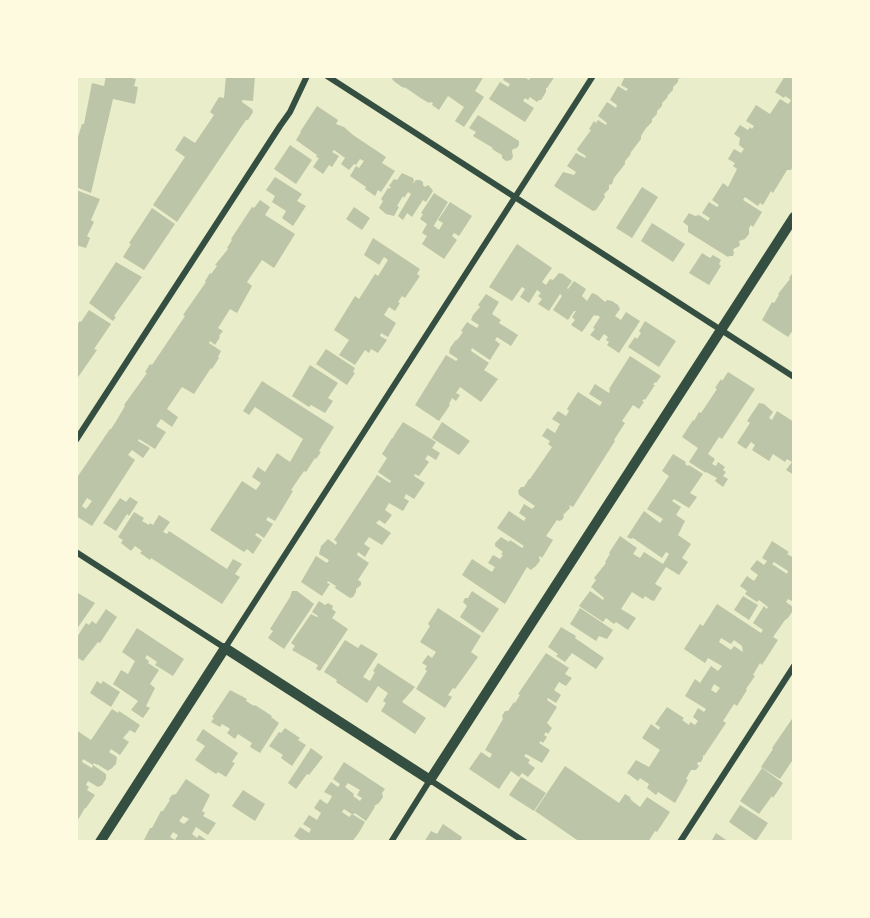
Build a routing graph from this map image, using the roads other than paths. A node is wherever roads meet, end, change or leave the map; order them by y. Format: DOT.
graph roads {
  1 [pos="307,76"];
  2 [pos="327,76"];
  3 [pos="593,76"];
  4 [pos="515,198"];
  5 [pos="794,217"];
  6 [pos="720,330"];
  7 [pos="794,377"];
  8 [pos="76,440"];
  9 [pos="76,552"];
  10 [pos="225,648"];
  11 [pos="794,666"];
  12 [pos="430,780"];
  13 [pos="100,842"];
  14 [pos="391,842"];
  15 [pos="525,842"];
  16 [pos="680,842"];
  1 -- 8 [label="street"];
  2 -- 4 [label="street"];
  3 -- 4 [label="street"];
  4 -- 6 [label="street"];
  4 -- 10 [label="street"];
  5 -- 6 [label="street"];
  6 -- 7 [label="street"];
  6 -- 12 [label="street"];
  9 -- 10 [label="street"];
  10 -- 12 [label="street"];
  10 -- 13 [label="street"];
  11 -- 16 [label="street"];
  12 -- 14 [label="street"];
  12 -- 15 [label="street"];
}
